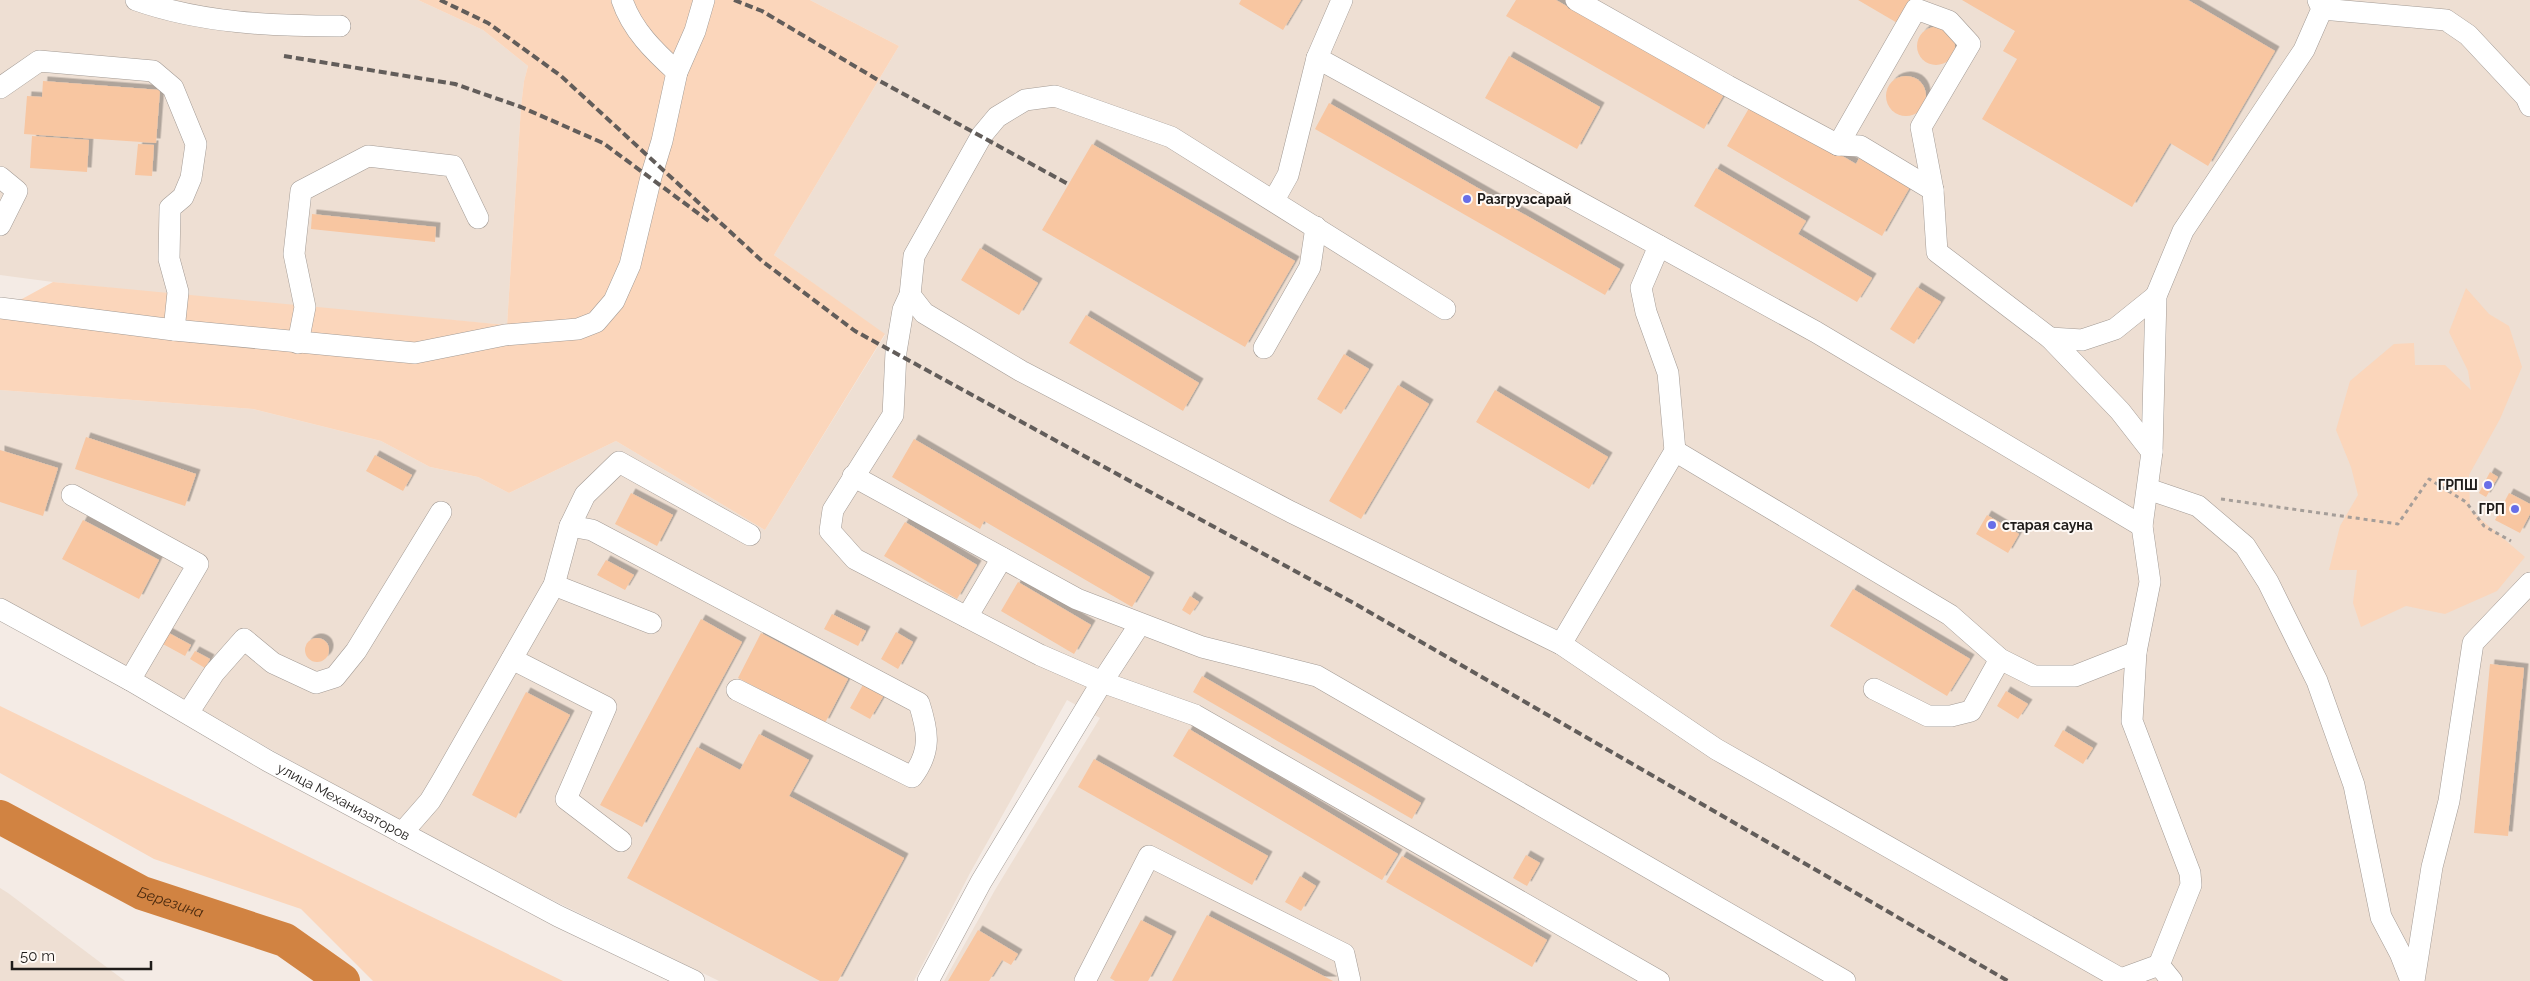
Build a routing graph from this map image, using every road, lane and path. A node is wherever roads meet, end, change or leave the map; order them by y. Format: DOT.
graph roads {
  1 [pos="136,0"];
  2 [pos="622,0"];
  3 [pos="704,0"];
  4 [pos="1342,0"];
  5 [pos="1576,0"];
  6 [pos="2320,4"];
  7 [pos="340,26"];
  8 [pos="1317,58"];
  9 [pos="677,72"];
  10 [pos="0,88"];
  11 [pos="2530,106"];
  12 [pos="1838,145"];
  13 [pos="0,177"];
  14 [pos="1933,190"];
  15 [pos="1274,200"];
  16 [pos="478,218"];
  17 [pos="0,225"];
  18 [pos="1316,227"];
  19 [pos="1660,246"];
  20 [pos="910,295"];
  21 [pos="2156,296"];
  22 [pos="0,308"];
  23 [pos="1445,309"];
  24 [pos="174,330"];
  25 [pos="2050,338"];
  26 [pos="298,343"];
  27 [pos="1264,348"];
  28 [pos="1675,451"];
  29 [pos="2152,452"];
  30 [pos="853,476"];
  31 [pos="2148,488"];
  32 [pos="72,495"];
  33 [pos="2216,498"];
  34 [pos="441,512"];
  35 [pos="570,526"];
  36 [pos="2142,526"];
  37 [pos="750,535"];
  38 [pos="2511,541"];
  39 [pos="1002,558"];
  40 [pos="2530,583"];
  41 [pos="554,585"];
  42 [pos="0,609"];
  43 [pos="967,617"];
  44 [pos="651,624"];
  45 [pos="1140,624"];
  46 [pos="1560,644"];
  47 [pos="2136,652"];
  48 [pos="512,659"];
  49 [pos="2000,659"];
  50 [pos="130,680"];
  51 [pos="1102,682"];
  52 [pos="1874,689"];
  53 [pos="736,690"];
  54 [pos="188,713"];
  55 [pos="402,833"];
  56 [pos="621,841"];
  57 [pos="2165,973"];
  58 [pos="2118,980"];
  59 [pos="694,981"];
  60 [pos="928,981"];
  61 [pos="1085,981"];
  62 [pos="1350,981"];
  63 [pos="1659,981"];
  64 [pos="1845,981"];
  65 [pos="2412,981"];
  1 -- 7 [label="street"];
  2 -- 9 [label="street"];
  3 -- 9 [label="street"];
  4 -- 8 [label="street"];
  5 -- 12 [label="street"];
  6 -- 11 [label="street"];
  6 -- 21 [label="street"];
  8 -- 15 [label="street"];
  8 -- 19 [label="street"];
  9 -- 26 [label="street"];
  10 -- 24 [label="street"];
  12 -- 14 [label="street"];
  12 -- 14 [label="street"];
  13 -- 17 [label="street"];
  14 -- 25 [label="street"];
  15 -- 18 [label="street"];
  15 -- 20 [label="street"];
  16 -- 26 [label="street"];
  18 -- 23 [label="street"];
  18 -- 27 [label="street"];
  19 -- 28 [label="street"];
  19 -- 36 [label="street"];
  20 -- 30 [label="street"];
  20 -- 46 [label="street"];
  21 -- 25 [label="street"];
  21 -- 29 [label="street"];
  22 -- 24 [label="street"];
  24 -- 26 [label="street"];
  25 -- 29 [label="street"];
  28 -- 46 [label="street"];
  28 -- 49 [label="street"];
  29 -- 31 [label="street"];
  30 -- 39 [label="street"];
  30 -- 43 [label="street"];
  31 -- 36 [label="street"];
  31 -- 65 [label="street"];
  32 -- 50 [label="street"];
  33 -- 38 [label="path"];
  34 -- 54 [label="street"];
  35 -- 37 [label="street"];
  35 -- 41 [label="street"];
  35 -- 53 [label="street"];
  36 -- 47 [label="street"];
  39 -- 43 [label="street"];
  39 -- 45 [label="street"];
  40 -- 65 [label="street"];
  41 -- 44 [label="street"];
  41 -- 48 [label="street"];
  42 -- 50 [label="street, улица Механизаторов"];
  43 -- 51 [label="street"];
  45 -- 51 [label="street"];
  45 -- 64 [label="street"];
  46 -- 58 [label="street"];
  47 -- 49 [label="street"];
  47 -- 57 [label="street"];
  48 -- 55 [label="street"];
  48 -- 56 [label="street"];
  49 -- 52 [label="street"];
  50 -- 54 [label="street, улица Механизаторов"];
  51 -- 60 [label="street"];
  51 -- 63 [label="street"];
  54 -- 55 [label="street, улица Механизаторов"];
  55 -- 59 [label="street, улица Механизаторов"];
  57 -- 58 [label="street"];
  61 -- 62 [label="street"];
}
